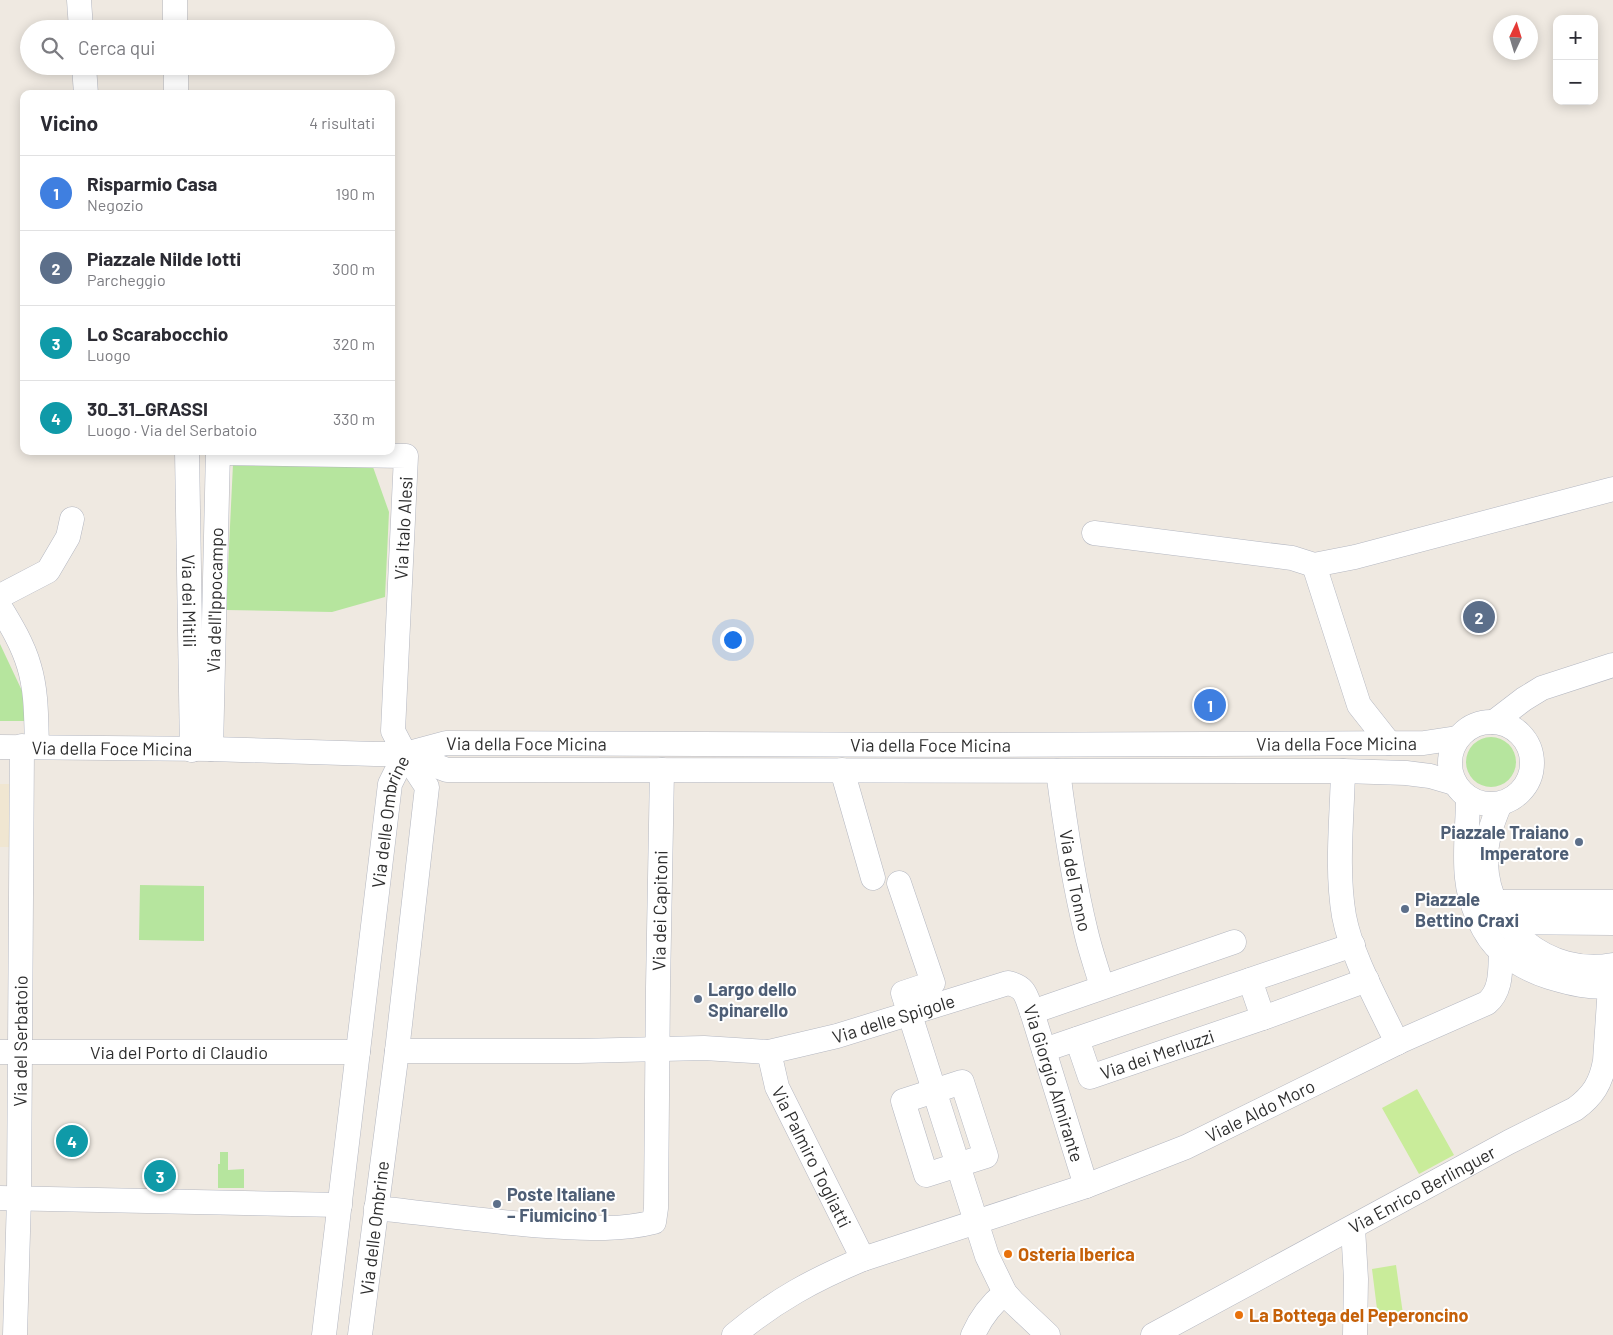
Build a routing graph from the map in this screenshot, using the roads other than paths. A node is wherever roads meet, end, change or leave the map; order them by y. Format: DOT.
graph roads {
  1 [pos="79,0"];
  2 [pos="175,0"];
  3 [pos="80,20"];
  4 [pos="175,20"];
  5 [pos="85,75"];
  6 [pos="176,75"];
  7 [pos="86,90"];
  8 [pos="176,90"];
  9 [pos="188,455"];
  10 [pos="218,455"];
  11 [pos="359,455"];
  12 [pos="1613,489"];
  13 [pos="72,519"];
  14 [pos="1094,533"];
  15 [pos="1314,566"];
  16 [pos="0,596"];
  17 [pos="0,607"];
  18 [pos="1613,665"];
  19 [pos="1359,705"];
  20 [pos="1494,722"];
  21 [pos="1458,738"];
  22 [pos="1347,743"];
  23 [pos="1389,743"];
  24 [pos="967,745"];
  25 [pos="20,747"];
  26 [pos="201,749"];
  27 [pos="405,754"];
  28 [pos="662,770"];
  29 [pos="842,770"];
  30 [pos="1058,771"];
  31 [pos="967,772"];
  32 [pos="1343,772"];
  33 [pos="1461,790"];
  34 [pos="1500,804"];
  35 [pos="873,878"];
  36 [pos="899,883"];
  37 [pos="1495,902"];
  38 [pos="1613,902"];
  39 [pos="1506,922"];
  40 [pos="1613,923"];
  41 [pos="373,932"];
  42 [pos="410,936"];
  43 [pos="1234,942"];
  44 [pos="1353,945"];
  45 [pos="1502,952"];
  46 [pos="369,964"];
  47 [pos="406,968"];
  48 [pos="1612,979"];
  49 [pos="1250,980"];
  50 [pos="1367,980"];
  51 [pos="1017,985"];
  52 [pos="1102,987"];
  53 [pos="1032,1012"];
  54 [pos="909,1014"];
  55 [pos="1264,1018"];
  56 [pos="1077,1039"];
  57 [pos="1397,1043"];
  58 [pos="658,1050"];
  59 [pos="1044,1050"];
  60 [pos="397,1051"];
  61 [pos="10,1052"];
  62 [pos="358,1052"];
  63 [pos="769,1052"];
  64 [pos="934,1091"];
  65 [pos="958,1165"];
  66 [pos="1086,1186"];
  67 [pos="10,1198"];
  68 [pos="340,1205"];
  69 [pos="376,1208"];
  70 [pos="976,1221"];
  71 [pos="1353,1228"];
  72 [pos="863,1259"];
  73 [pos="1005,1293"];
  74 [pos="328,1304"];
  75 [pos="363,1310"];
  76 [pos="15,1335"];
  77 [pos="324,1335"];
  78 [pos="360,1335"];
  79 [pos="734,1335"];
  80 [pos="973,1335"];
  81 [pos="1048,1335"];
  82 [pos="1153,1335"];
  83 [pos="1355,1335"];
  1 -- 3 [label="street"];
  2 -- 4 [label="street"];
  5 -- 7 [label="street"];
  6 -- 8 [label="street"];
  9 -- 26 [label="street, Via dei Mitili"];
  10 -- 26 [label="street, Via dell'Ippocampo"];
  11 -- 27 [label="street, Via Italo Alesi"];
  12 -- 15 [label="street"];
  13 -- 16 [label="street"];
  14 -- 15 [label="street"];
  15 -- 19 [label="street"];
  17 -- 25 [label="street, Via del Serbatoio"];
  18 -- 20 [label="street"];
  19 -- 22 [label="street"];
  19 -- 23 [label="street"];
  20 -- 21 [label="street, Via della Foce Micina"];
  20 -- 34 [label="street"];
  21 -- 23 [label="street, Via della Foce Micina"];
  21 -- 33 [label="street"];
  22 -- 23 [label="street, Via della Foce Micina"];
  22 -- 24 [label="street, Via della Foce Micina"];
  24 -- 27 [label="street, Via della Foce Micina"];
  24 -- 31 [label="street"];
  25 -- 26 [label="street, Via della Foce Micina"];
  25 -- 61 [label="street, Via del Serbatoio"];
  26 -- 27 [label="street, Via della Foce Micina"];
  27 -- 28 [label="street, Via della Foce Micina"];
  27 -- 41 [label="street, Via delle Ombrine"];
  27 -- 42 [label="street, Via delle Ombrine"];
  28 -- 29 [label="street, Via della Foce Micina"];
  28 -- 58 [label="street, Via dei Capitoni"];
  29 -- 31 [label="street, Via della Foce Micina"];
  29 -- 35 [label="street"];
  30 -- 31 [label="street, Via della Foce Micina"];
  30 -- 32 [label="street, Via della Foce Micina"];
  30 -- 52 [label="street, Via del Tonno"];
  32 -- 33 [label="street, Via della Foce Micina"];
  32 -- 44 [label="street"];
  33 -- 34 [label="street, Via della Foce Micina"];
  33 -- 45 [label="street"];
  34 -- 37 [label="street"];
  36 -- 54 [label="street"];
  37 -- 38 [label="street"];
  37 -- 39 [label="street"];
  39 -- 40 [label="street"];
  39 -- 48 [label="street"];
  41 -- 42 [label="street"];
  41 -- 46 [label="street, Via delle Ombrine"];
  42 -- 47 [label="street, Via delle Ombrine"];
  43 -- 52 [label="street"];
  44 -- 49 [label="street"];
  44 -- 50 [label="street"];
  45 -- 48 [label="street"];
  45 -- 57 [label="street, Viale Aldo Moro"];
  46 -- 47 [label="street"];
  46 -- 62 [label="street, Via delle Ombrine"];
  47 -- 60 [label="street, Via delle Ombrine"];
  48 -- 71 [label="street, Via Enrico Berlinguer"];
  49 -- 55 [label="street"];
  49 -- 56 [label="street"];
  50 -- 55 [label="street, Via dei Merluzzi"];
  50 -- 57 [label="street"];
  51 -- 53 [label="street, Via Giorgio Almirante"];
  51 -- 54 [label="street, Via delle Spigole"];
  52 -- 53 [label="street"];
  53 -- 59 [label="street, Via Giorgio Almirante"];
  54 -- 63 [label="street, Via delle Spigole"];
  54 -- 64 [label="street"];
  55 -- 56 [label="street, Via dei Merluzzi"];
  56 -- 59 [label="street"];
  57 -- 66 [label="street, Viale Aldo Moro"];
  58 -- 60 [label="street"];
  58 -- 63 [label="street"];
  58 -- 69 [label="street, Via dei Capitoni"];
  59 -- 66 [label="street, Via Giorgio Almirante"];
  60 -- 69 [label="street, Via delle Ombrine"];
  61 -- 62 [label="street, Via del Porto di Claudio"];
  61 -- 67 [label="street, Via del Serbatoio"];
  62 -- 68 [label="street, Via delle Ombrine"];
  63 -- 72 [label="street, Via Palmiro Togliatti"];
  64 -- 65 [label="street"];
  64 -- 65 [label="street"];
  65 -- 70 [label="street"];
  66 -- 70 [label="street, Viale Aldo Moro"];
  67 -- 68 [label="street"];
  67 -- 76 [label="street, Via del Serbatoio"];
  68 -- 74 [label="street, Via delle Ombrine"];
  69 -- 75 [label="street, Via delle Ombrine"];
  70 -- 72 [label="street, Viale Aldo Moro"];
  70 -- 73 [label="street"];
  71 -- 82 [label="street, Via Enrico Berlinguer"];
  71 -- 83 [label="street"];
  72 -- 79 [label="street, Viale Aldo Moro"];
  73 -- 80 [label="street"];
  73 -- 81 [label="street"];
  74 -- 75 [label="street, Via delle Ombrine"];
  74 -- 77 [label="street, Via delle Ombrine"];
  75 -- 78 [label="street, Via delle Ombrine"];
}
